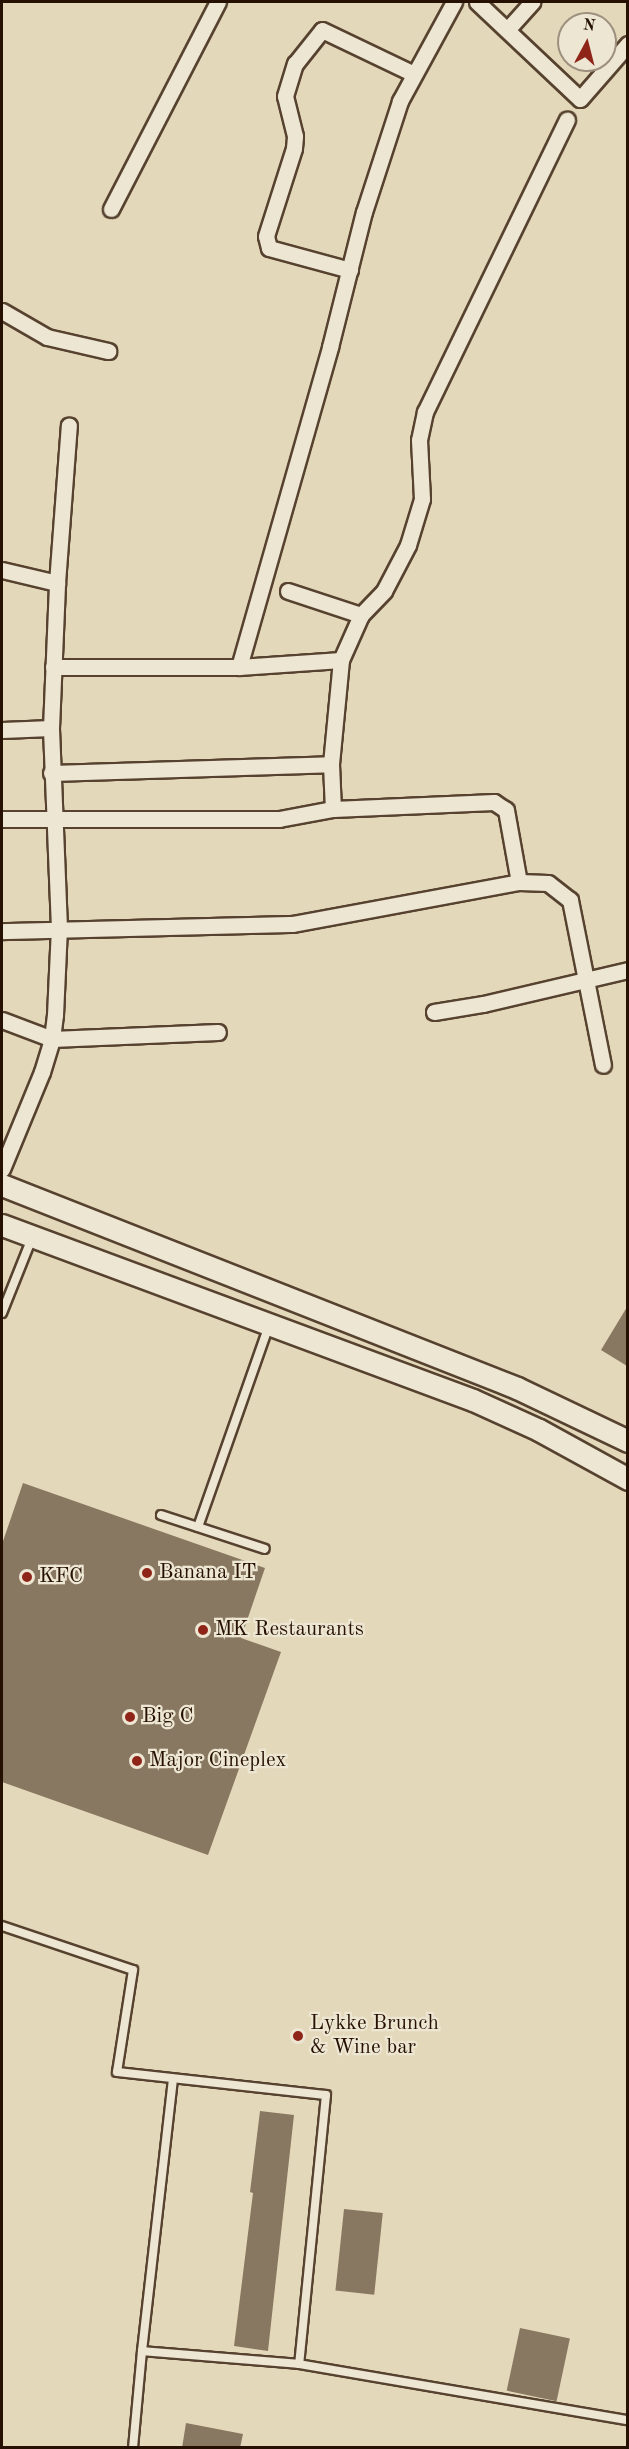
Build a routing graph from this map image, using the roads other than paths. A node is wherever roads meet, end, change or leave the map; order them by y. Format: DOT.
graph roads {
  1 [pos="218,2"];
  2 [pos="454,2"];
  3 [pos="477,2"];
  4 [pos="532,2"];
  5 [pos="507,30"];
  6 [pos="627,44"];
  7 [pos="414,74"];
  8 [pos="567,120"];
  9 [pos="111,209"];
  10 [pos="350,270"];
  11 [pos="2,311"];
  12 [pos="108,351"];
  13 [pos="69,425"];
  14 [pos="2,570"];
  15 [pos="57,583"];
  16 [pos="288,591"];
  17 [pos="361,615"];
  18 [pos="341,660"];
  19 [pos="52,667"];
  20 [pos="239,667"];
  21 [pos="51,728"];
  22 [pos="2,730"];
  23 [pos="331,764"];
  24 [pos="51,773"];
  25 [pos="333,809"];
  26 [pos="2,819"];
  27 [pos="52,819"];
  28 [pos="519,882"];
  29 [pos="59,928"];
  30 [pos="2,931"];
  31 [pos="627,970"];
  32 [pos="586,980"];
  33 [pos="435,1012"];
  34 [pos="2,1020"];
  35 [pos="218,1032"];
  36 [pos="52,1039"];
  37 [pos="603,1065"];
  38 [pos="2,1169"];
  39 [pos="2,1185"];
  40 [pos="2,1225"];
  41 [pos="32,1236"];
  42 [pos="2,1313"];
  43 [pos="269,1324"];
  44 [pos="627,1441"];
  45 [pos="627,1479"];
  46 [pos="161,1515"];
  47 [pos="198,1527"];
  48 [pos="265,1549"];
  49 [pos="2,1926"];
  50 [pos="173,2079"];
  51 [pos="142,2350"];
  52 [pos="299,2364"];
  53 [pos="627,2420"];
  54 [pos="133,2448"];
  1 -- 9 [label="street"];
  2 -- 7 [label="street"];
  3 -- 5 [label="street"];
  4 -- 5 [label="street"];
  5 -- 6 [label="street"];
  7 -- 10 [label="street"];
  7 -- 10 [label="street"];
  8 -- 17 [label="street"];
  10 -- 20 [label="street"];
  11 -- 12 [label="street"];
  13 -- 15 [label="street"];
  14 -- 15 [label="street"];
  15 -- 19 [label="street"];
  16 -- 17 [label="street"];
  17 -- 18 [label="street"];
  18 -- 20 [label="street"];
  18 -- 23 [label="street"];
  19 -- 20 [label="street"];
  19 -- 21 [label="street"];
  21 -- 22 [label="street"];
  21 -- 24 [label="street"];
  23 -- 24 [label="street"];
  23 -- 25 [label="street"];
  24 -- 27 [label="street"];
  25 -- 27 [label="street"];
  25 -- 28 [label="street"];
  26 -- 27 [label="street"];
  27 -- 29 [label="street"];
  28 -- 29 [label="street"];
  28 -- 32 [label="street"];
  29 -- 30 [label="street"];
  29 -- 36 [label="street"];
  31 -- 32 [label="street"];
  32 -- 33 [label="street"];
  32 -- 37 [label="street"];
  34 -- 36 [label="street"];
  35 -- 36 [label="street"];
  36 -- 38 [label="street"];
  39 -- 44 [label="main road"];
  40 -- 41 [label="main road"];
  41 -- 42 [label="lane"];
  41 -- 43 [label="main road"];
  43 -- 45 [label="main road"];
  43 -- 47 [label="lane"];
  46 -- 47 [label="lane"];
  47 -- 48 [label="lane"];
  49 -- 50 [label="lane"];
  50 -- 51 [label="lane"];
  50 -- 52 [label="lane"];
  51 -- 52 [label="lane"];
  51 -- 54 [label="lane"];
  52 -- 53 [label="lane"];
}
